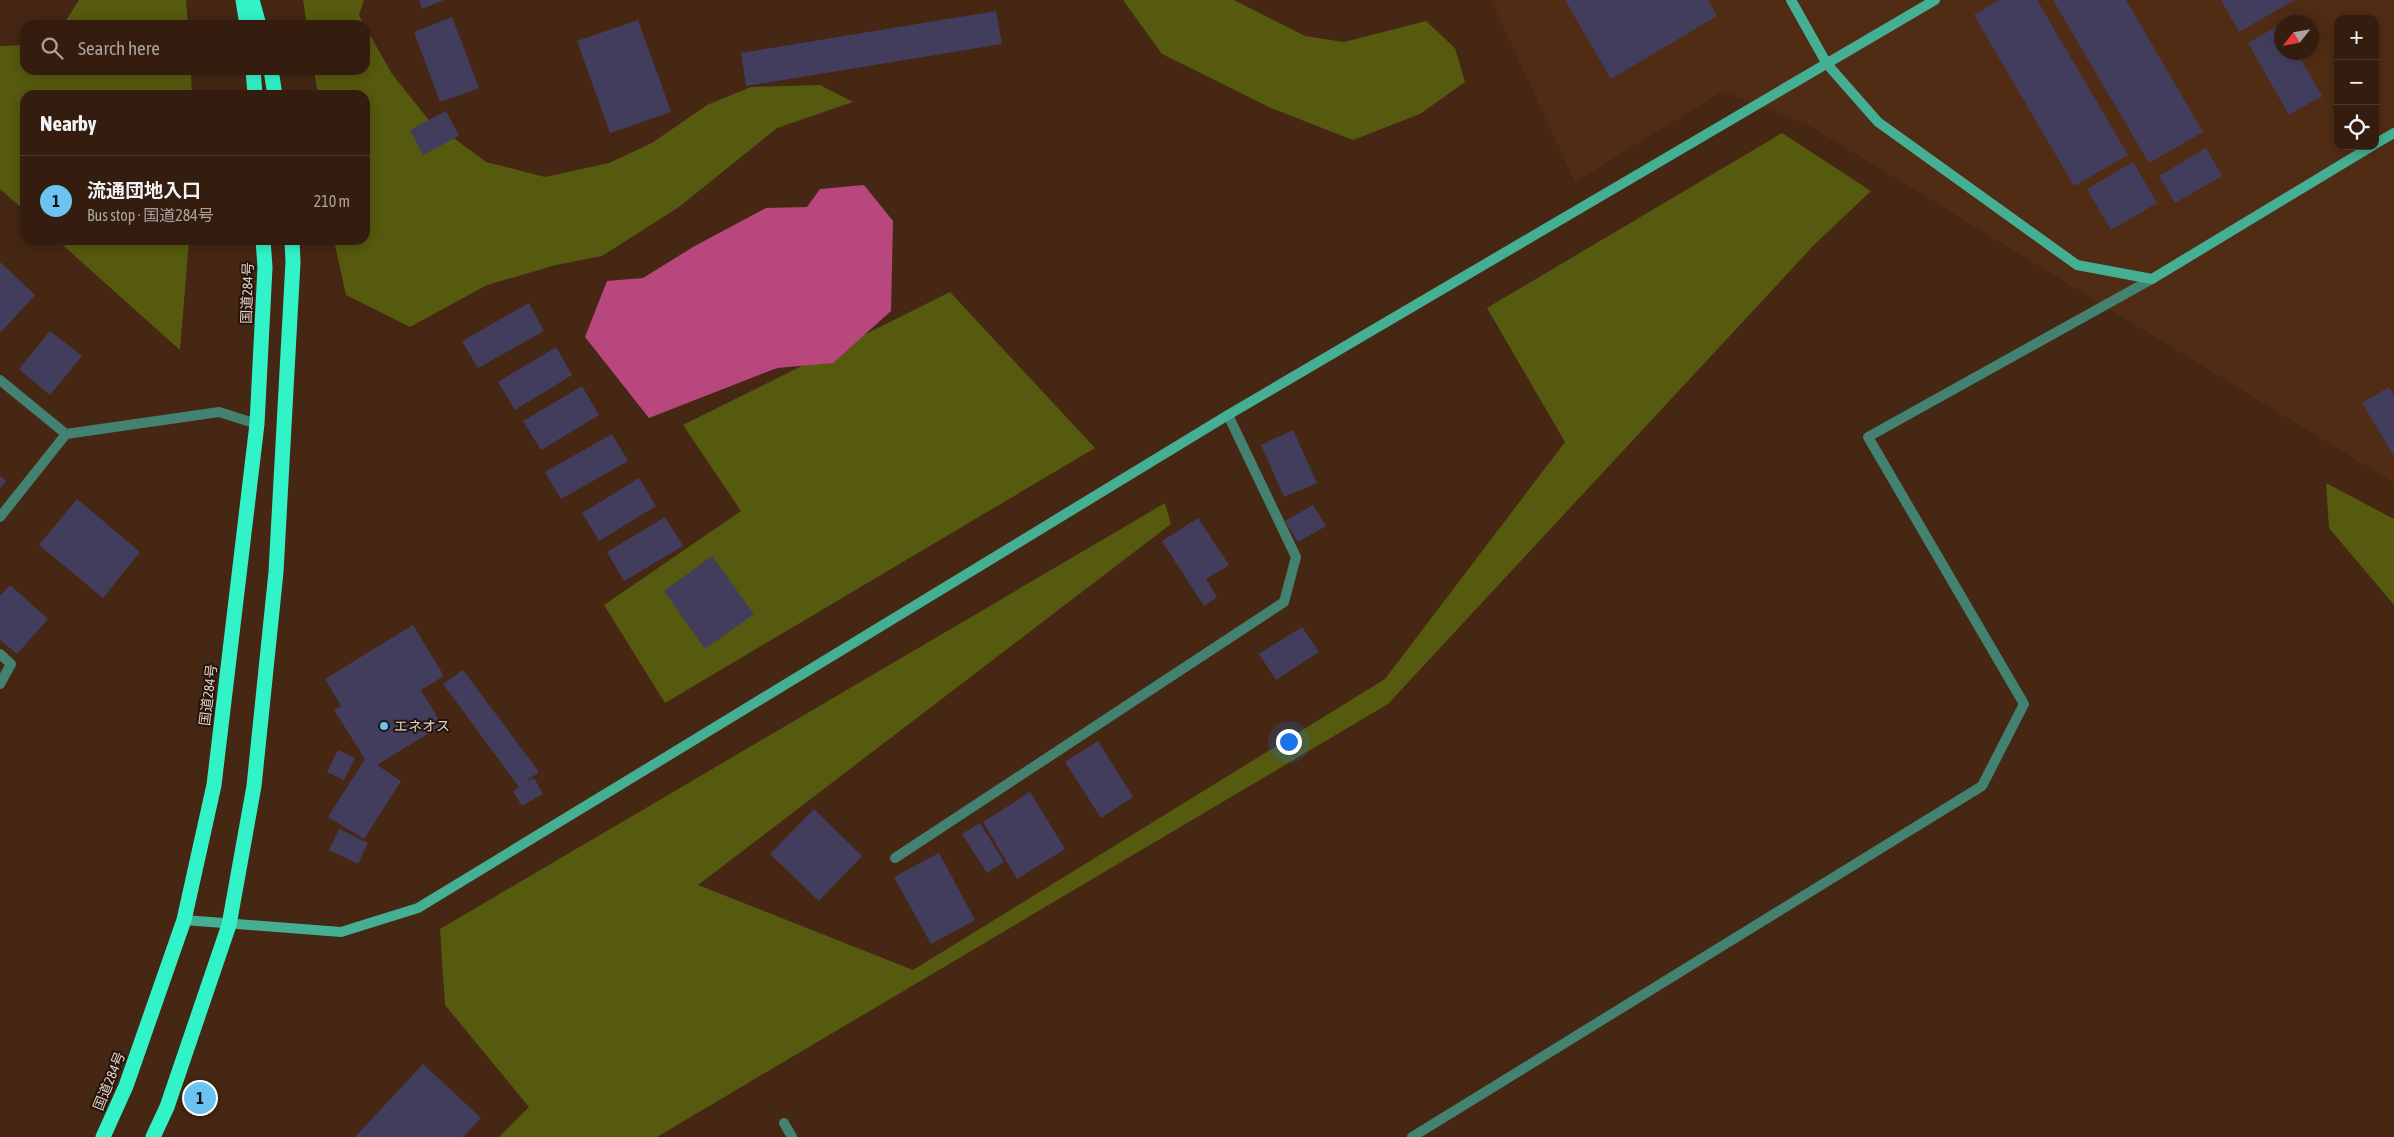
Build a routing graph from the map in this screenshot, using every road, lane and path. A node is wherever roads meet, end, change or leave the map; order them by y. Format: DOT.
graph roads {
  1 [pos="243,0"];
  2 [pos="252,0"];
  3 [pos="1791,0"];
  4 [pos="1935,0"];
  5 [pos="246,20"];
  6 [pos="258,20"];
  7 [pos="1827,64"];
  8 [pos="253,75"];
  9 [pos="272,75"];
  10 [pos="255,90"];
  11 [pos="274,90"];
  12 [pos="2394,133"];
  13 [pos="2379,142"];
  14 [pos="2365,150"];
  15 [pos="263,245"];
  16 [pos="292,245"];
  17 [pos="2152,279"];
  18 [pos="0,380"];
  19 [pos="1228,415"];
  20 [pos="257,424"];
  21 [pos="66,434"];
  22 [pos="0,517"];
  23 [pos="0,654"];
  24 [pos="0,684"];
  25 [pos="895,858"];
  26 [pos="184,920"];
  27 [pos="229,924"];
  28 [pos="784,1123"];
  29 [pos="103,1137"];
  30 [pos="153,1137"];
  31 [pos="792,1137"];
  32 [pos="1412,1137"];
  1 -- 5 [label="highway"];
  2 -- 6 [label="highway"];
  3 -- 7 [label="street"];
  4 -- 7 [label="street"];
  7 -- 17 [label="street"];
  7 -- 19 [label="street"];
  8 -- 10 [label="highway"];
  9 -- 11 [label="highway"];
  12 -- 13 [label="street"];
  14 -- 17 [label="street"];
  15 -- 20 [label="highway, 国道284号"];
  16 -- 27 [label="highway"];
  17 -- 32 [label="street"];
  18 -- 21 [label="street"];
  19 -- 25 [label="street"];
  19 -- 27 [label="street"];
  20 -- 21 [label="street"];
  20 -- 26 [label="highway, 国道284号"];
  21 -- 22 [label="street"];
  23 -- 24 [label="street"];
  26 -- 27 [label="street"];
  26 -- 29 [label="highway, 国道284号"];
  27 -- 30 [label="highway"];
  28 -- 31 [label="street"];
}
